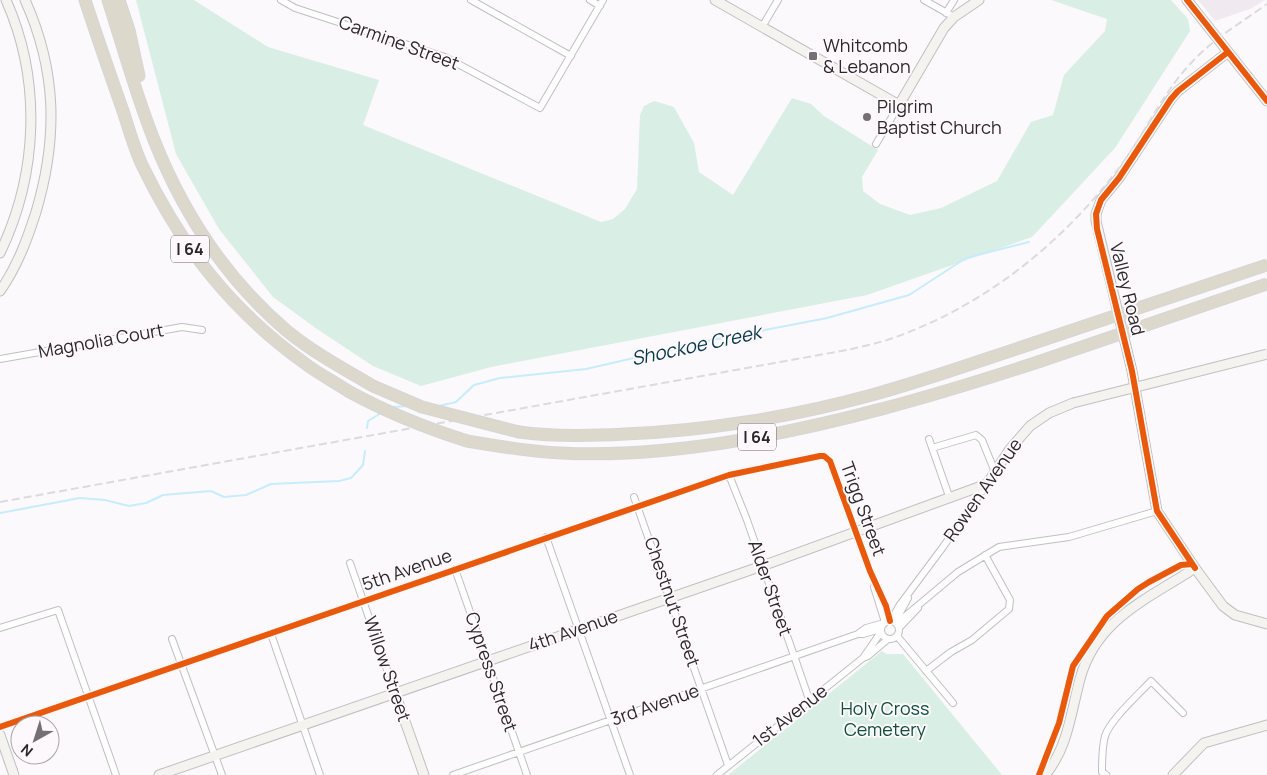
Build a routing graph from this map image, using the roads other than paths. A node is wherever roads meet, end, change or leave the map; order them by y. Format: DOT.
graph roads {
  1 [pos="6,0"];
  2 [pos="25,0"];
  3 [pos="85,0"];
  4 [pos="108,0"];
  5 [pos="119,0"];
  6 [pos="281,0"];
  7 [pos="471,0"];
  8 [pos="590,0"];
  9 [pos="715,0"];
  10 [pos="778,0"];
  11 [pos="924,0"];
  12 [pos="954,0"];
  13 [pos="979,0"];
  14 [pos="1187,0"];
  15 [pos="601,3"];
  16 [pos="950,15"];
  17 [pos="762,27"];
  18 [pos="1228,52"];
  19 [pos="570,56"];
  20 [pos="1267,101"];
  21 [pos="899,105"];
  22 [pos="154,139"];
  23 [pos="876,144"];
  24 [pos="0,253"];
  25 [pos="1267,264"];
  26 [pos="1267,284"];
  27 [pos="0,291"];
  28 [pos="202,330"];
  29 [pos="1267,354"];
  30 [pos="0,359"];
  31 [pos="928,439"];
  32 [pos="932,448"];
  33 [pos="827,458"];
  34 [pos="995,472"];
  35 [pos="729,475"];
  36 [pos="987,484"];
  37 [pos="634,497"];
  38 [pos="950,499"];
  39 [pos="638,506"];
  40 [pos="1157,511"];
  41 [pos="856,532"];
  42 [pos="546,537"];
  43 [pos="985,555"];
  44 [pos="350,563"];
  45 [pos="762,566"];
  46 [pos="1195,568"];
  47 [pos="455,569"];
  48 [pos="669,597"];
  49 [pos="363,601"];
  50 [pos="1267,624"];
  51 [pos="889,625"];
  52 [pos="0,628"];
  53 [pos="578,629"];
  54 [pos="271,634"];
  55 [pos="897,636"];
  56 [pos="172,639"];
  57 [pos="888,639"];
  58 [pos="793,657"];
  59 [pos="863,658"];
  60 [pos="487,661"];
  61 [pos="181,665"];
  62 [pos="926,671"];
  63 [pos="702,689"];
  64 [pos="396,693"];
  65 [pos="89,697"];
  66 [pos="810,702"];
  67 [pos="953,703"];
  68 [pos="1183,714"];
  69 [pos="610,720"];
  70 [pos="303,724"];
  71 [pos="1267,725"];
  72 [pos="0,727"];
  73 [pos="0,735"];
  74 [pos="519,751"];
  75 [pos="214,755"];
  76 [pos="728,765"];
  77 [pos="1104,773"];
  78 [pos="14,775"];
  79 [pos="116,775"];
  80 [pos="159,775"];
  81 [pos="222,775"];
  82 [pos="320,775"];
  83 [pos="424,775"];
  84 [pos="452,775"];
  85 [pos="527,775"];
  86 [pos="630,775"];
  87 [pos="717,775"];
  88 [pos="1045,775"];
  89 [pos="1173,775"];
  1 -- 24 [label="main road"];
  2 -- 27 [label="main road"];
  3 -- 26 [label="highway, I 64, bridge"];
  4 -- 22 [label="highway, I 64"];
  5 -- 22 [label="highway"];
  6 -- 19 [label="street, Carmine Street"];
  7 -- 19 [label="street"];
  8 -- 15 [label="street"];
  9 -- 17 [label="main road"];
  10 -- 17 [label="street"];
  11 -- 16 [label="street"];
  12 -- 16 [label="street"];
  13 -- 16 [label="main road"];
  14 -- 18 [label="main road"];
  15 -- 19 [label="street"];
  16 -- 21 [label="main road"];
  17 -- 21 [label="main road"];
  18 -- 20 [label="main road"];
  18 -- 40 [label="main road, Valley Road"];
  21 -- 23 [label="street"];
  22 -- 25 [label="highway, I 64, bridge"];
  28 -- 30 [label="street, Magnolia Court"];
  29 -- 34 [label="main road, Rowen Avenue, bridge"];
  31 -- 32 [label="street"];
  32 -- 34 [label="street"];
  32 -- 38 [label="street"];
  33 -- 35 [label="street, 5th Avenue"];
  33 -- 41 [label="street, Trigg Street"];
  34 -- 36 [label="main road, Rowen Avenue"];
  35 -- 39 [label="street, 5th Avenue"];
  35 -- 45 [label="street, Alder Street"];
  36 -- 38 [label="main road, 4th Avenue"];
  36 -- 51 [label="street, Rowen Avenue"];
  37 -- 39 [label="street, Chestnut Street"];
  38 -- 41 [label="main road, 4th Avenue"];
  39 -- 42 [label="street, 5th Avenue"];
  39 -- 48 [label="street, Chestnut Street"];
  40 -- 43 [label="street"];
  40 -- 46 [label="main road, Valley Road"];
  41 -- 45 [label="main road, 4th Avenue"];
  41 -- 51 [label="street, Trigg Street"];
  42 -- 47 [label="street, 5th Avenue"];
  42 -- 53 [label="street"];
  43 -- 51 [label="street"];
  43 -- 62 [label="street"];
  44 -- 49 [label="street, Willow Street"];
  45 -- 48 [label="main road, 4th Avenue"];
  45 -- 58 [label="street, Alder Street"];
  46 -- 50 [label="main road, Valley Road"];
  46 -- 88 [label="main road"];
  47 -- 49 [label="street, 5th Avenue"];
  47 -- 60 [label="street, Cypress Street"];
  48 -- 53 [label="main road, 4th Avenue"];
  48 -- 63 [label="street, Chestnut Street"];
  49 -- 54 [label="street, 5th Avenue"];
  49 -- 64 [label="street, Willow Street"];
  51 -- 55 [label="street"];
  51 -- 57 [label="street"];
  51 -- 58 [label="street, 3rd Avenue"];
  51 -- 59 [label="street, 1st Avenue"];
  52 -- 65 [label="street"];
  53 -- 60 [label="main road, 4th Avenue"];
  53 -- 69 [label="street"];
  54 -- 61 [label="street, 5th Avenue"];
  54 -- 70 [label="street"];
  55 -- 57 [label="street, 1st Avenue"];
  55 -- 62 [label="street"];
  56 -- 61 [label="street"];
  57 -- 59 [label="street, 1st Avenue"];
  58 -- 63 [label="street, 3rd Avenue"];
  58 -- 66 [label="street, Alder Street"];
  59 -- 66 [label="street, 1st Avenue"];
  60 -- 64 [label="main road, 4th Avenue"];
  60 -- 74 [label="street, Cypress Street"];
  61 -- 65 [label="street, 5th Avenue"];
  61 -- 75 [label="street"];
  62 -- 67 [label="street"];
  63 -- 69 [label="street, 3rd Avenue"];
  63 -- 76 [label="street, Chestnut Street"];
  64 -- 70 [label="main road, 4th Avenue"];
  64 -- 83 [label="main road, Willow Street"];
  65 -- 72 [label="street, 5th Avenue"];
  65 -- 79 [label="street"];
  66 -- 76 [label="street, 1st Avenue"];
  68 -- 77 [label="street"];
  69 -- 74 [label="street, 3rd Avenue"];
  69 -- 86 [label="street"];
  70 -- 75 [label="main road, 4th Avenue"];
  70 -- 82 [label="street"];
  71 -- 89 [label="main road"];
  73 -- 78 [label="main road"];
  74 -- 84 [label="street, 3rd Avenue"];
  74 -- 85 [label="street, Cypress Street"];
  75 -- 80 [label="main road, 4th Avenue"];
  75 -- 81 [label="street"];
  76 -- 87 [label="street, 1st Avenue"];
}
